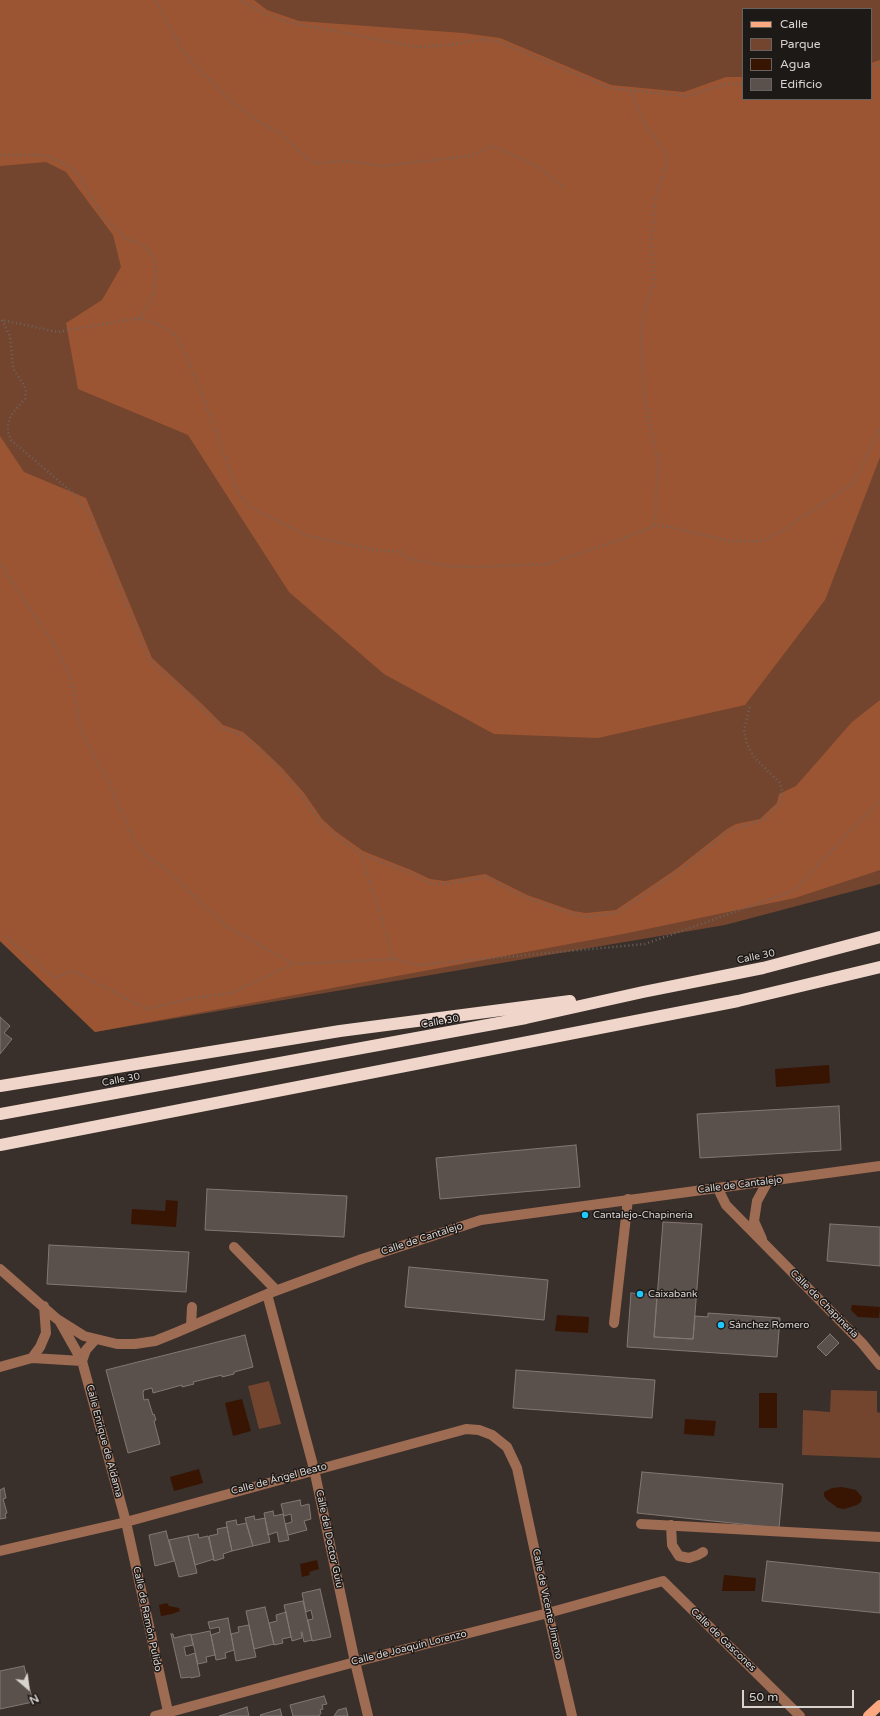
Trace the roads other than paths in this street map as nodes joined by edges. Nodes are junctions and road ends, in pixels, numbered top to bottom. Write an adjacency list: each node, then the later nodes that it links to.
1 (880, 937): 3 (highway, Calle 30)
2 (880, 967): 6 (highway)
3 (643, 992): 4 (highway); 5 (highway, Calle 30)
4 (0, 1086)
5 (0, 1114)
6 (0, 1144)
7 (880, 1166): 8 (street, Calle de Cantalejo)
8 (768, 1181): 9 (street, Calle de Cantalejo); 11 (street, Calle de Chapinería)
9 (718, 1189): 10 (street, Calle de Cantalejo); 11 (street, Calle de Chapinería)
10 (628, 1199): 14 (street, Calle de Cantalejo); 18 (street)
11 (765, 1246): 23 (street, Calle de Chapinería)
12 (234, 1247): 14 (street)
13 (0, 1269): 15 (street, Calle de Cantalejo)
14 (272, 1292): 19 (street, Calle de Cantalejo); 25 (street, Calle del Doctor Guiu)
15 (44, 1306): 17 (street, Calle de Cantalejo); 21 (street)
16 (192, 1307): 19 (street)
17 (58, 1318): 20 (street, Calle de Cantalejo); 22 (street, Calle Enrique de Aldama)
18 (614, 1323)
19 (191, 1326): 20 (street, Calle de Cantalejo)
20 (95, 1340): 22 (street)
21 (32, 1358): 22 (street); 24 (street)
22 (82, 1360): 27 (street, Calle Enrique de Aldama)
23 (880, 1365)
24 (0, 1367)
25 (314, 1469): 26 (street, Calle de Ángel Beato); 27 (street, Calle de Ángel Beato); 35 (street, Calle del Doctor Guiu)
26 (522, 1492): 34 (street, Calle de Vicente Jimeno)
27 (126, 1522): 31 (street, Calle de Ángel Beato); 37 (street, Calle de Ramón Pulido)
28 (642, 1524): 29 (street)
29 (671, 1525): 30 (street); 32 (street)
30 (880, 1537)
31 (0, 1551)
32 (703, 1552)
33 (662, 1581): 34 (street, Calle de Joaquín Lorenzo); 41 (street, Calle de Gascones)
34 (548, 1613): 35 (street, Calle de Joaquín Lorenzo); 40 (street, Calle de Vicente Jimeno)
35 (354, 1662): 37 (street, Calle de Joaquín Lorenzo); 39 (street, Calle del Doctor Guiu)
36 (880, 1705): 42 (main road)
37 (168, 1714): 38 (street, Calle de Joaquín Lorenzo)
38 (155, 1716)
39 (368, 1716)
40 (572, 1716)
41 (800, 1716)
42 (868, 1716)

